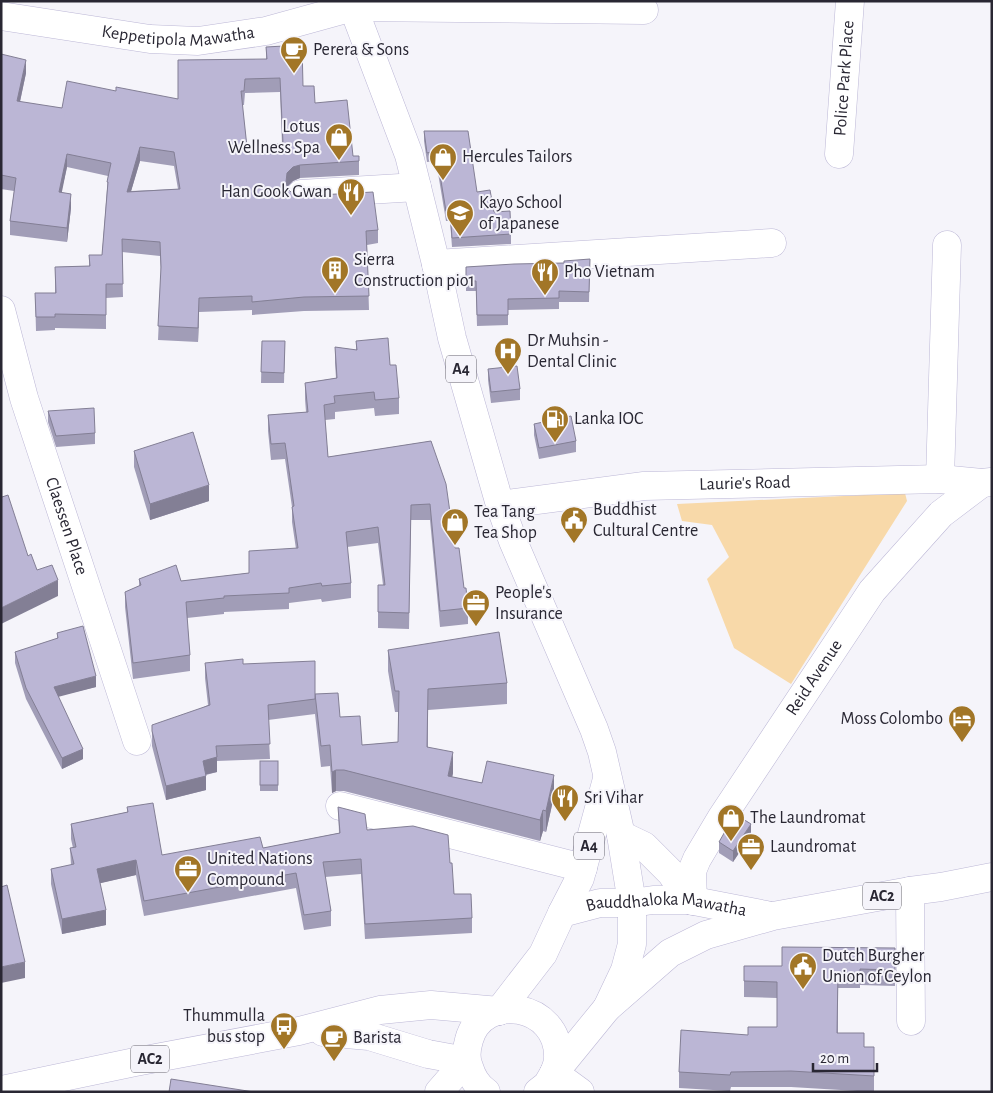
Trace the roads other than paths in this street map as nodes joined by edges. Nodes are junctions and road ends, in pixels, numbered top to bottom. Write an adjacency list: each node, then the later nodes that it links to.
1 (850, 1): 5 (main road, Police Park Place)
2 (351, 4): 3 (main road, Keppetipola Mawatha); 4 (main road, Keppetipola Mawatha); 6 (main road, A4)
3 (644, 10)
4 (1, 16)
5 (839, 154)
6 (417, 187): 7 (main road); 10 (main road, A4)
7 (301, 194)
8 (772, 243): 10 (main road)
9 (947, 244): 12 (main road)
10 (436, 264): 14 (main road, A4)
11 (1, 310): 15 (main road, Claessen Place)
12 (940, 479): 13 (main road, Laurie's Road); 14 (main road, Laurie's Road)
13 (987, 483): 22 (main road, Reid Avenue)
14 (500, 505): 16 (main road, A4)
15 (137, 742)
16 (608, 776): 18 (main road, A4); 19 (main road, A4)
17 (340, 806): 19 (main road)
18 (621, 835): 22 (main road); 23 (main road, A4)
19 (583, 868): 24 (main road, A4)
20 (992, 877): 21 (main road, Bauddhaloka Mawatha / AC2)
21 (910, 891): 25 (main road, Bauddhaloka Mawatha / AC2); 28 (main road)
22 (691, 901): 23 (main road, Bauddhaloka Mawatha / AC2); 25 (main road, Bauddhaloka Mawatha / AC2)
23 (632, 903): 24 (main road, Bauddhaloka Mawatha / AC2); 26 (main road, A4)
24 (562, 913): 27 (main road, A4)
25 (773, 916): 26 (main road, Bauddhaloka Mawatha / AC2)
26 (607, 1008): 31 (main road, A4)
27 (499, 1011): 29 (main road, AC2); 30 (main road); 31 (main road)
28 (911, 1021)
29 (299, 1031): 30 (main road, AC2); 32 (main road, AC2)
30 (466, 1061): 33 (main road); 34 (main road)
31 (546, 1082): 35 (main road)
32 (1, 1090)
33 (439, 1092)
34 (486, 1092)
35 (580, 1092)

